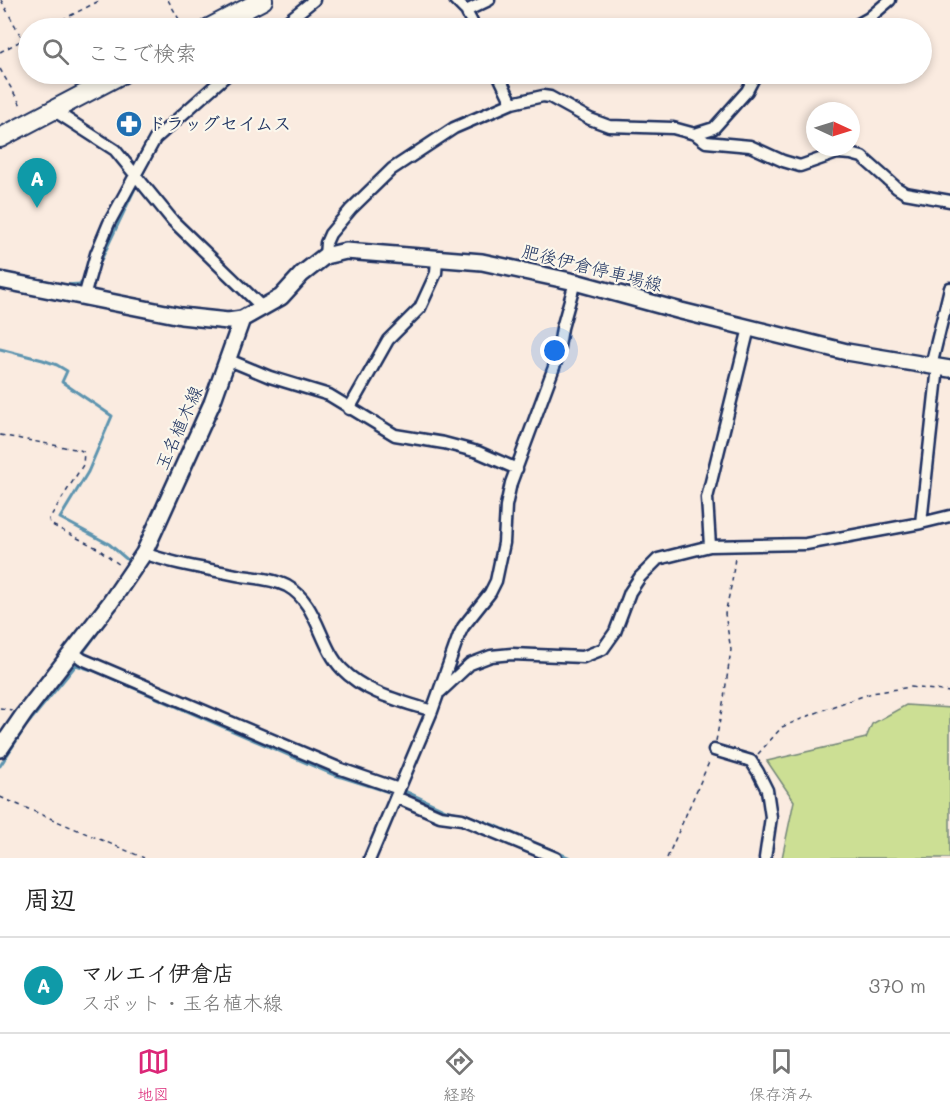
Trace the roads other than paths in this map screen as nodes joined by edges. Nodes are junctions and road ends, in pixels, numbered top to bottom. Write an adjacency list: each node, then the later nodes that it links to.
1 (263, 0): 7 (main road)
2 (314, 0): 8 (street)
3 (455, 0): 6 (street)
4 (489, 0): 6 (street)
5 (890, 0): 10 (street)
6 (466, 11): 9 (street)
7 (228, 18)
8 (292, 18)
9 (470, 18)
10 (869, 18)
11 (103, 84): 16 (main road)
12 (217, 84): 19 (street)
13 (503, 84): 15 (street)
14 (751, 84): 17 (street)
15 (512, 103): 17 (street); 21 (street)
16 (53, 110): 18 (main road); 19 (street)
17 (695, 134): 20 (street)
18 (0, 138)
19 (135, 175): 26 (street); 27 (street)
20 (950, 201)
21 (325, 256): 22 (main road, 肥後伊倉停車場線); 27 (main road, 肥後伊倉停車場線)
22 (437, 260): 24 (main road, 肥後伊倉停車場線); 32 (street)
23 (0, 280): 26 (main road)
24 (575, 282): 29 (main road, 肥後伊倉停車場線); 33 (street)
25 (950, 288): 31 (street)
26 (84, 297): 28 (main road)
27 (263, 308): 28 (main road, 肥後伊倉停車場線)
28 (242, 320): 30 (main road, 玉名植木線)
29 (749, 328): 31 (main road, 肥後伊倉停車場線); 36 (street)
30 (229, 360): 32 (street); 37 (main road, 玉名植木線)
31 (940, 368): 35 (street)
32 (349, 409): 33 (street)
33 (518, 469): 39 (street)
34 (950, 516): 35 (street)
35 (921, 523): 36 (street)
36 (710, 546): 39 (street)
37 (144, 553): 38 (main road, 玉名植木線); 40 (street)
38 (78, 655): 41 (main road, 玉名植木線); 43 (street)
39 (440, 692): 40 (street)
40 (432, 711): 43 (street)
41 (0, 749)
42 (714, 750): 46 (street)
43 (397, 793): 44 (street); 45 (street)
44 (370, 858)
45 (556, 858)
46 (765, 858)

